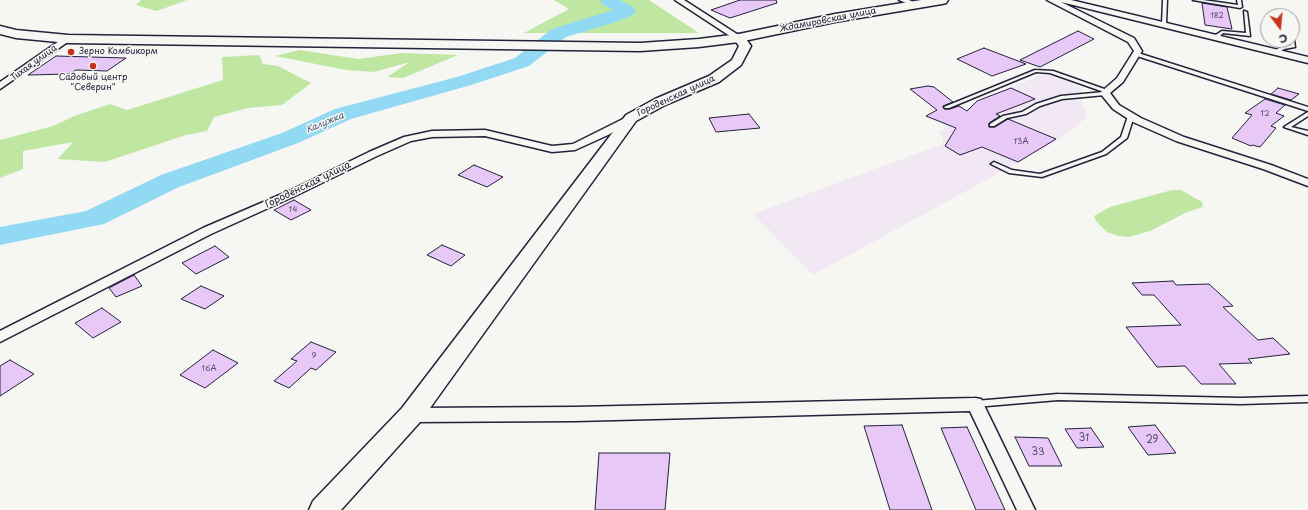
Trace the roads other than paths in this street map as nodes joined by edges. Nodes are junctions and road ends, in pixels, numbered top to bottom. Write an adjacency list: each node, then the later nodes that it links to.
1 (679, 0): 13 (street)
2 (942, 0): 8 (main road, Ждамировская улица)
3 (1051, 0): 17 (street)
4 (1061, 0): 10 (street)
5 (1165, 0): 10 (lane)
6 (1195, 0): 7 (lane)
7 (1239, 0)
8 (908, 2): 13 (main road, Ждамировская улица)
9 (1245, 12): 12 (lane)
10 (1164, 24): 12 (street)
11 (0, 30): 14 (main road, Ждамировская улица)
12 (1216, 37): 16 (street)
13 (739, 38): 14 (main road, Ждамировская улица); 25 (street, Городенская улица)
14 (68, 39): 19 (street, Тихая улица)
15 (1283, 48): 16 (lane)
16 (1276, 52): 18 (street)
17 (1136, 54): 20 (street); 22 (lane)
18 (1308, 60)
19 (0, 86)
20 (1106, 92): 21 (lane); 24 (street); 26 (lane)
21 (947, 107)
22 (1308, 109)
23 (1308, 114): 27 (lane)
24 (1131, 116): 28 (lane); 29 (street)
25 (631, 118): 30 (street, Городенская улица); 33 (street, Городенская улица)
26 (992, 125)
27 (1308, 133)
28 (994, 164)
29 (1308, 183)
30 (0, 337)
31 (1308, 399): 32 (lane)
32 (975, 404): 33 (street); 35 (street)
33 (411, 415): 34 (street, Городенская улица)
34 (323, 510)
35 (1026, 510)

